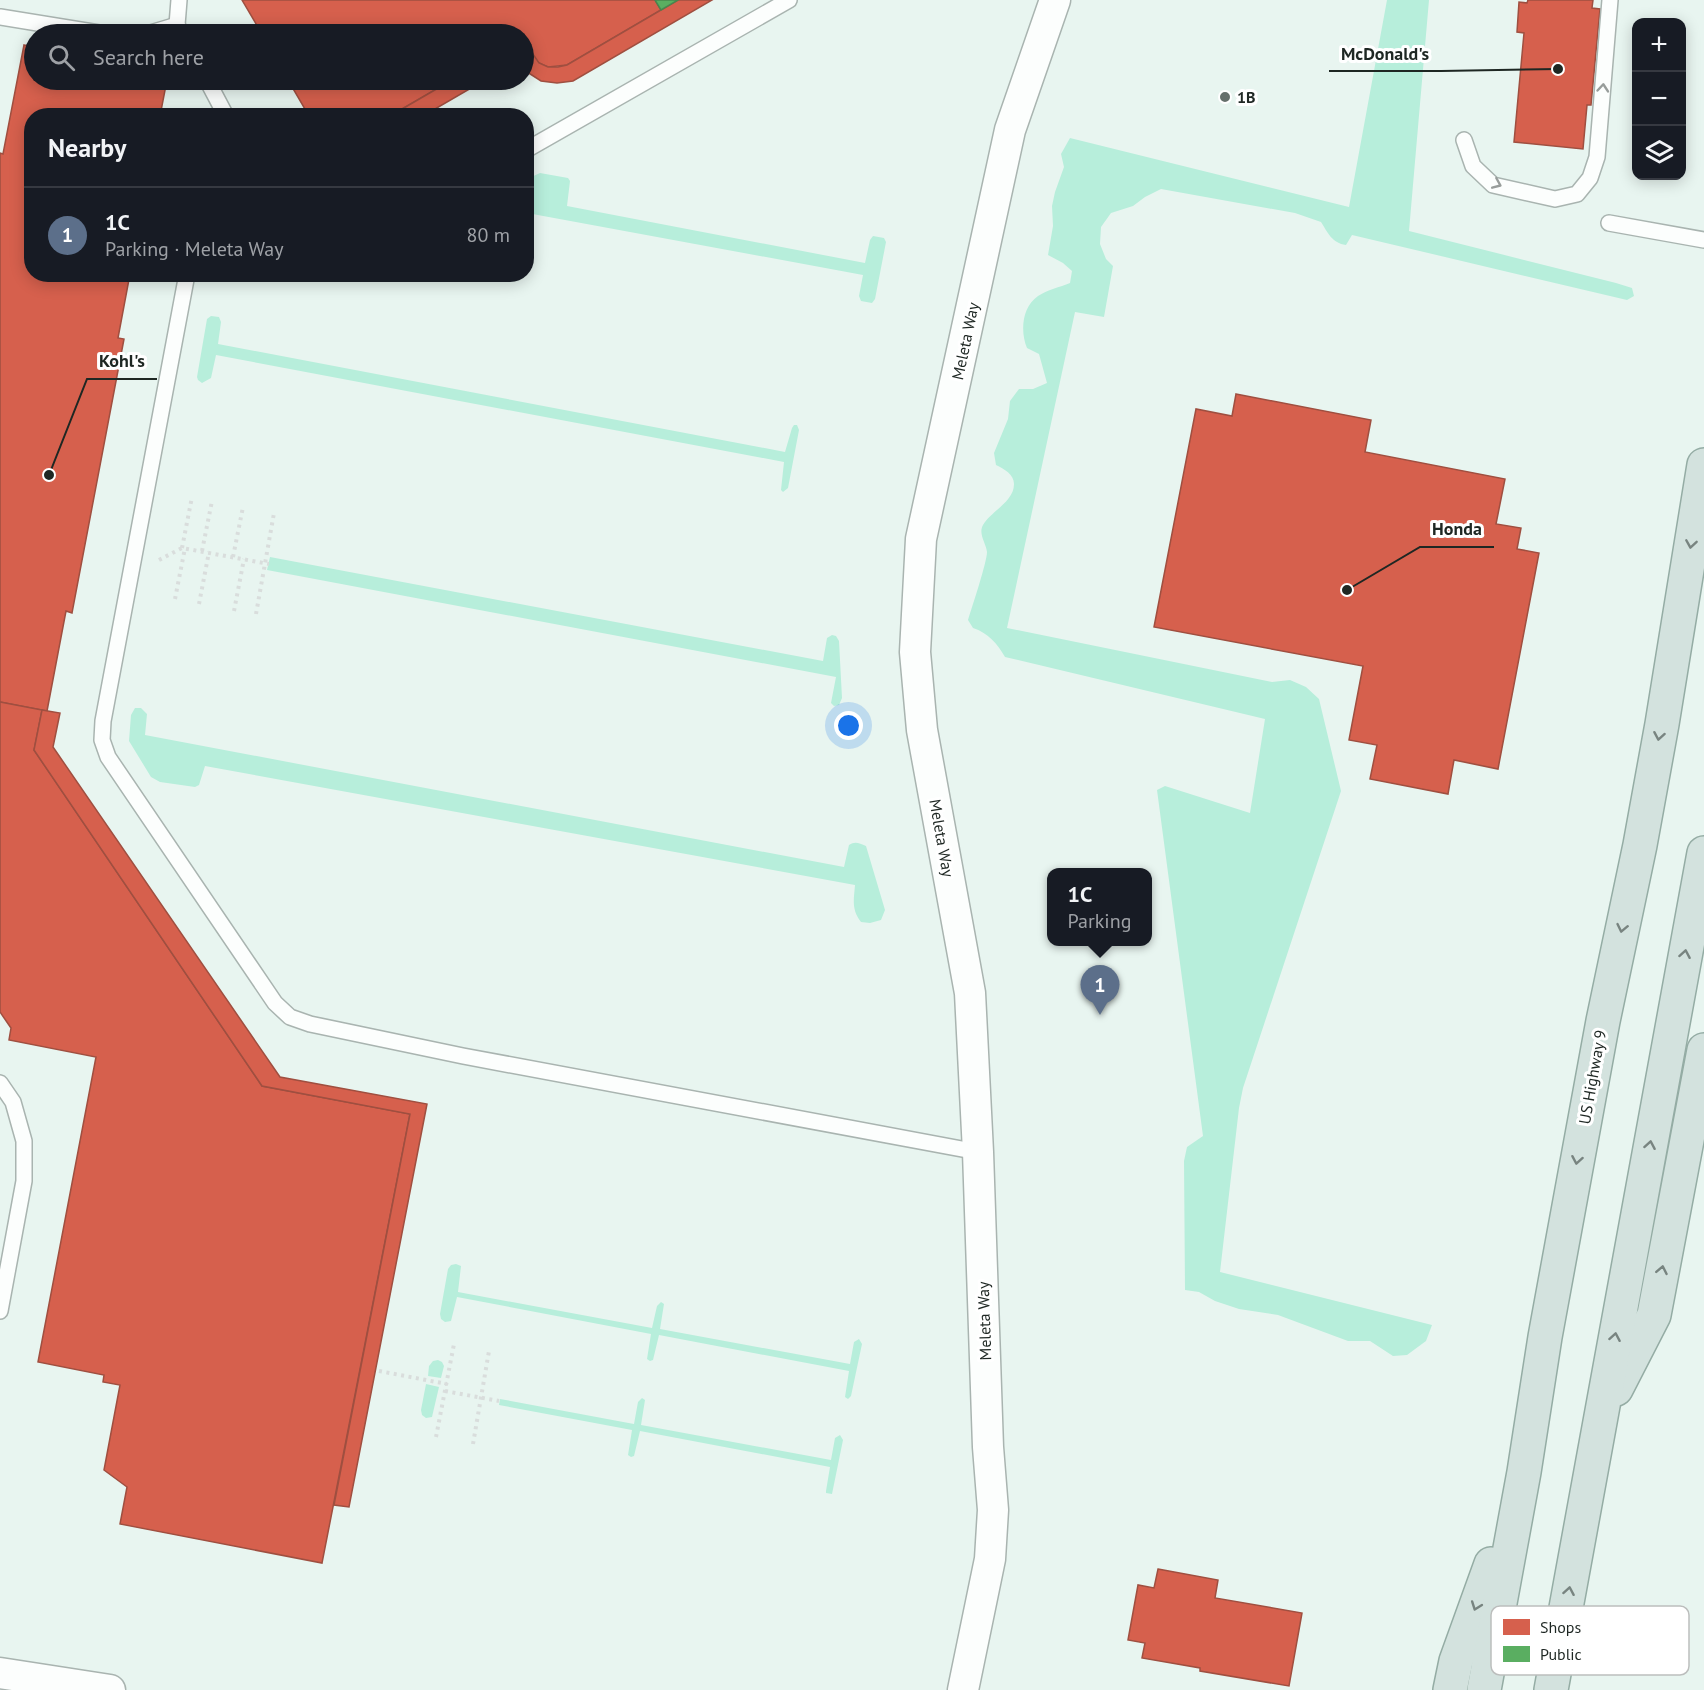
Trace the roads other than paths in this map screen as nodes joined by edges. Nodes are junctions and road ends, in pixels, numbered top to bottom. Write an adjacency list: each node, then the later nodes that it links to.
1 (179, 0): 7 (lane)
2 (789, 0): 11 (lane)
3 (1610, 0): 10 (lane, one-way to 3)
4 (1052, 1): 19 (street, Meleta Way)
5 (0, 16): 6 (lane)
6 (47, 24)
7 (180, 24)
8 (212, 90): 9 (lane)
9 (222, 108)
10 (1464, 140)
11 (534, 145)
12 (1609, 223): 13 (lane)
13 (1704, 240)
14 (185, 282): 19 (lane)
15 (1704, 465): 22 (highway, US Highway 9, one-way to 22)
16 (1704, 853): 21 (highway, one-way to 16)
17 (1704, 1050): 21 (highway, one-way to 17)
18 (0, 1083): 20 (lane)
19 (978, 1152): 29 (street, Meleta Way)
20 (0, 1311)
21 (1600, 1420): 24 (highway, one-way to 21)
22 (1524, 1472): 23 (highway, US Highway 9); 30 (highway, one-way to 30)
23 (1499, 1606)
24 (1566, 1606)
25 (1491, 1652): 31 (highway, US Highway 9)
26 (0, 1672): 28 (street)
27 (1554, 1675): 32 (highway, one-way to 27)
28 (96, 1689)
29 (963, 1690)
30 (1450, 1690)
31 (1484, 1690)
32 (1551, 1690)

